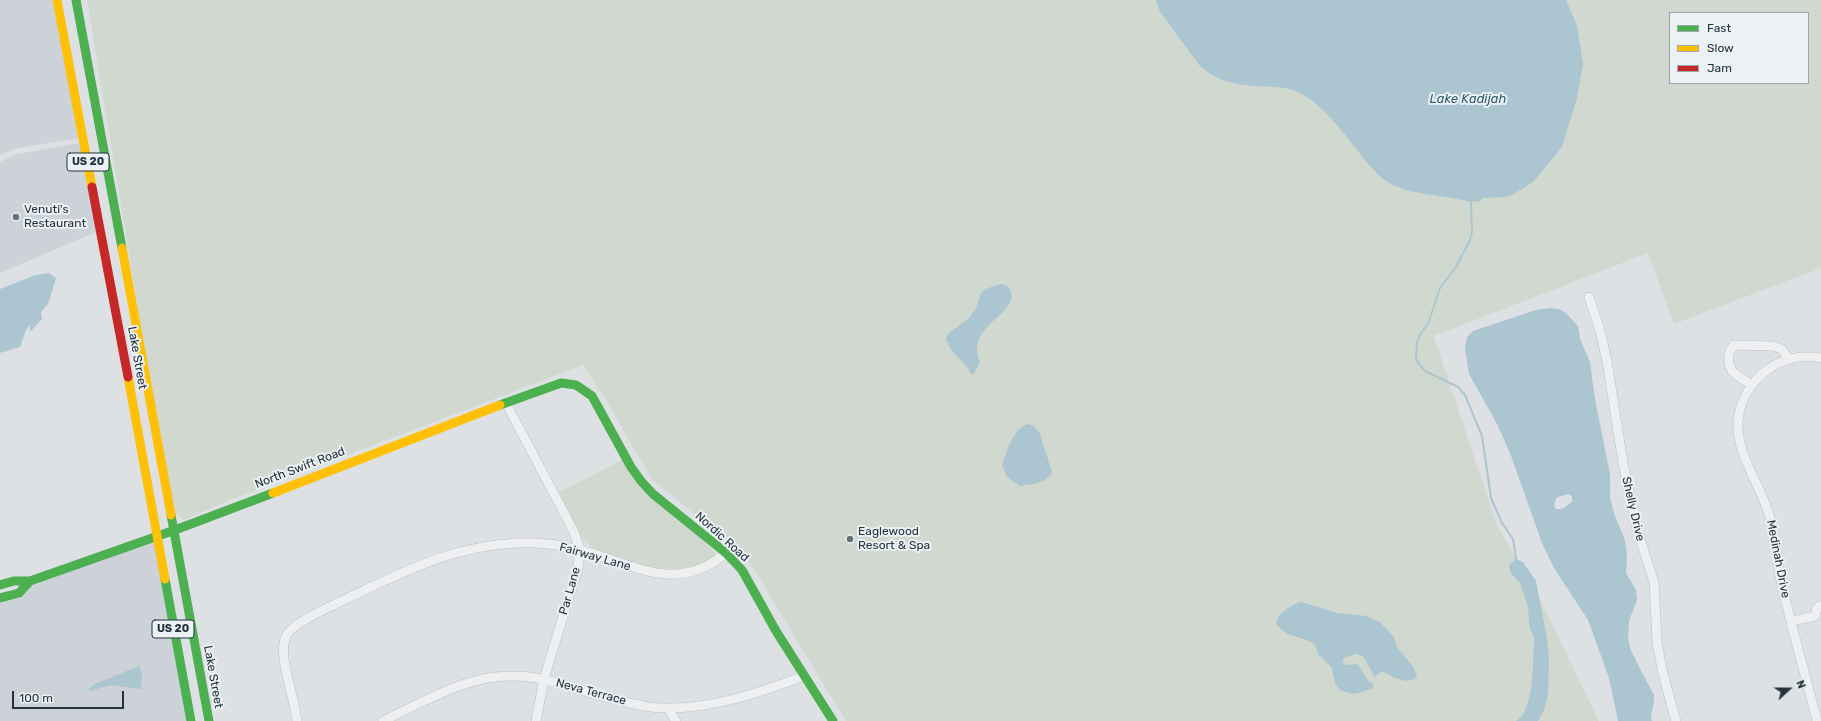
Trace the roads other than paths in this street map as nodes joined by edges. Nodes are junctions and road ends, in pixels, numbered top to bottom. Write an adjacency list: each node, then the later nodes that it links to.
1 (57, 0): 10 (main road, Lake Street / US 20)
2 (76, 0): 9 (main road, Lake Street / US 20)
3 (1589, 297): 29 (street, Shelly Drive)
4 (1821, 358): 5 (street, Medinah Drive)
5 (1788, 359): 6 (street, Medinah Drive); 6 (street)
6 (1752, 385): 18 (street, Medinah Drive)
7 (579, 386): 8 (main road, North Swift Road); 12 (main road, Nordic Road)
8 (506, 403): 9 (main road, North Swift Road); 11 (street, Par Lane)
9 (175, 530): 10 (main road, North Swift Road); 23 (main road, Lake Street / US 20)
10 (156, 536): 13 (main road, North Swift Road); 22 (main road, Lake Street / US 20)
11 (580, 550): 12 (street, Fairway Lane); 20 (street, Par Lane); 24 (street, Fairway Lane)
12 (726, 553): 19 (main road, Nordic Road)
13 (30, 582): 14 (main road, North Swift Road); 15 (main road, North Swift Road)
14 (0, 585)
15 (0, 598)
16 (1821, 605): 17 (street)
17 (1818, 618): 18 (street)
18 (1792, 622): 30 (street, Medinah Drive)
19 (804, 676): 21 (street, Neva Terrace); 28 (main road, Nordic Road)
20 (544, 679): 21 (street, Neva Terrace); 25 (street, Neva Terrace); 26 (street, Par Lane)
21 (668, 708): 27 (street)
22 (190, 721)
23 (209, 721)
24 (298, 721)
25 (382, 721)
26 (536, 721)
27 (676, 721)
28 (833, 721)
29 (1676, 721)
30 (1817, 721)

